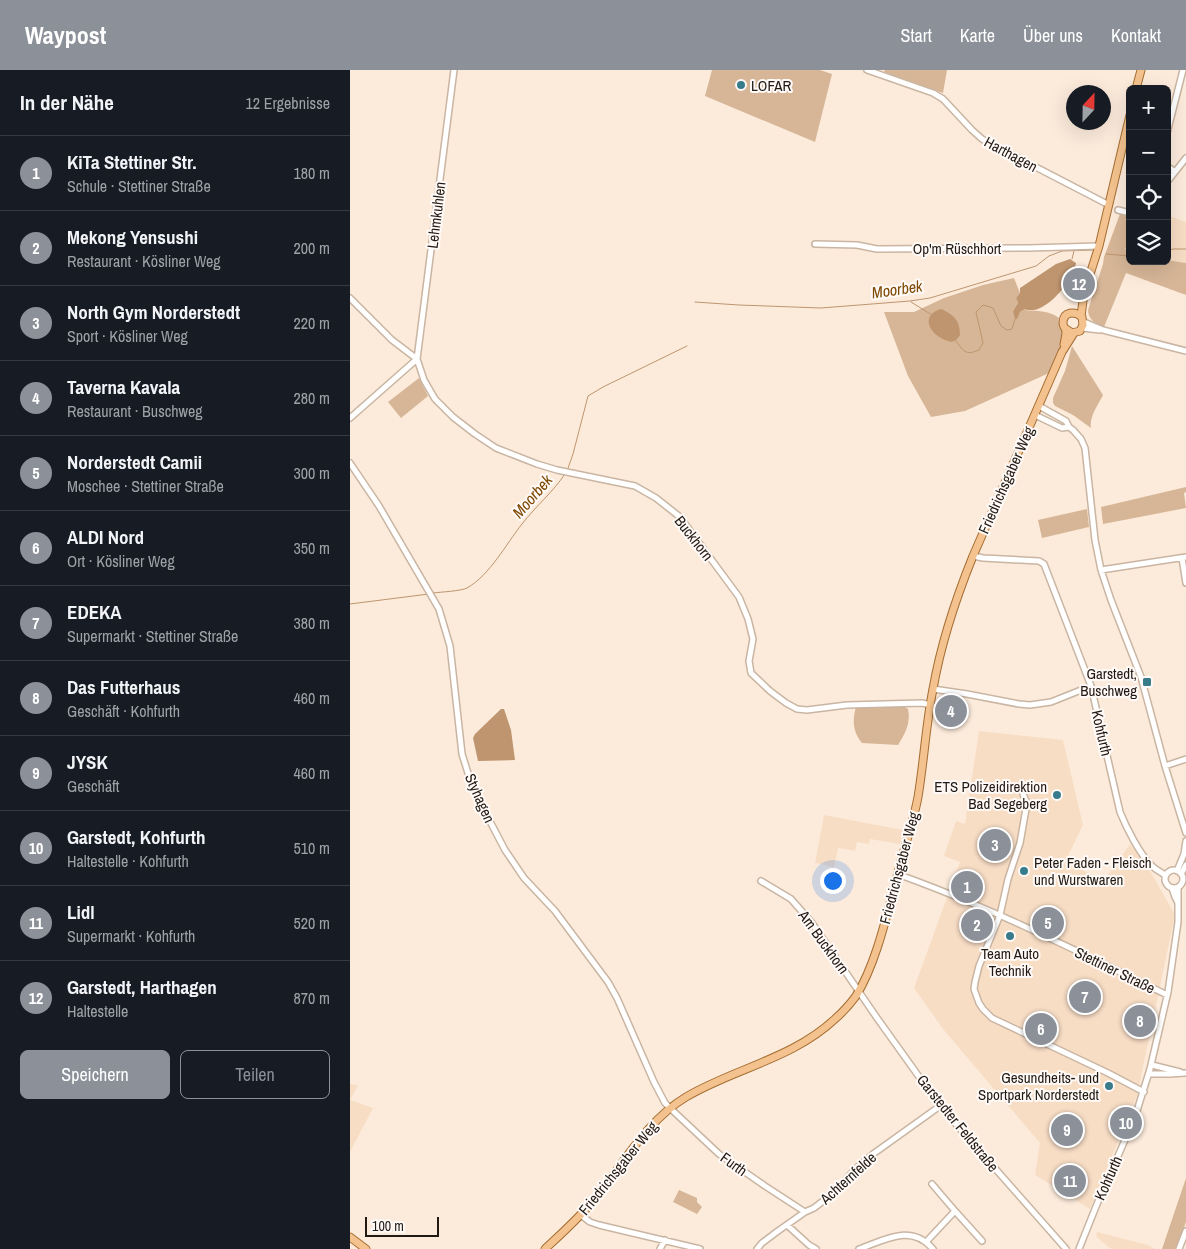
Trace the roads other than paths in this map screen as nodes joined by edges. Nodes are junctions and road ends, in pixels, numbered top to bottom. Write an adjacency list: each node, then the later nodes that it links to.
1 (454, 70): 25 (street, Lehmkuhlen)
2 (866, 70): 12 (street, Harthagen)
3 (1141, 70): 5 (main road)
4 (1183, 70): 7 (street)
5 (1137, 85)
6 (1126, 130): 12 (main road)
7 (1168, 130)
8 (1186, 158): 10 (street)
9 (1171, 169): 10 (street)
10 (1175, 172): 11 (street)
11 (1171, 177)
12 (1109, 205): 16 (main road)
13 (1118, 210): 14 (street)
14 (1126, 213)
15 (815, 244): 16 (street, Op'm Rüschhort)
16 (1099, 246): 17 (main road)
17 (1084, 293): 19 (main road); 20 (main road)
18 (350, 298): 25 (street)
19 (1073, 312): 20 (main road); 21 (main road)
20 (1082, 322): 22 (main road); 23 (street)
21 (1066, 329): 22 (main road); 24 (main road, Friedrichsgaber Weg)
22 (1074, 333): 24 (main road, Friedrichsgaber Weg)
23 (1186, 351)
24 (1062, 352): 26 (main road, Friedrichsgaber Weg)
25 (417, 359): 28 (street); 37 (street, Buckhorn)
26 (1039, 406): 27 (main road, Friedrichsgaber Weg); 29 (street)
27 (1035, 415): 29 (street); 31 (main road, Friedrichsgaber Weg)
28 (350, 418)
29 (1069, 428): 33 (street)
30 (350, 463): 57 (street, Styhagen)
31 (973, 556): 35 (street, Kohfurth); 36 (main road, Friedrichsgaber Weg)
32 (1184, 558): 33 (street); 34 (street)
33 (1101, 570): 39 (street)
34 (1186, 583)
35 (1091, 686): 36 (street); 46 (street, Kohfurth)
36 (933, 689): 37 (main road, Friedrichsgaber Weg)
37 (931, 705): 45 (main road, Friedrichsgaber Weg)
38 (1186, 759): 39 (street)
39 (1165, 766): 41 (street)
40 (1023, 794): 49 (street)
41 (1186, 833)
42 (1186, 841): 44 (street)
43 (1186, 865): 44 (street)
44 (1179, 873): 46 (street); 48 (street, Kohfurth)
45 (897, 874): 49 (street, Stettiner Straße); 50 (main road, Friedrichsgaber Weg)
46 (1165, 875): 48 (street, Kohfurth)
47 (761, 881): 50 (street, Am Buckhorn)
48 (1179, 887): 51 (street, Kohfurth)
49 (1000, 915): 51 (street, Stettiner Straße); 55 (street)
50 (859, 991): 56 (street, Garstedter Feldstraße); 57 (main road, Friedrichsgaber Weg)
51 (1168, 995): 52 (street, Kohfurth)
52 (1152, 1065): 53 (street); 54 (street, Kohfurth)
53 (1186, 1073): 54 (street)
54 (1149, 1074): 55 (street, Kohfurth)
55 (1144, 1092): 77 (street, Kohfurth)
56 (940, 1106): 60 (street, Achternfelde); 76 (street, Garstedter Feldstraße)
57 (670, 1108): 60 (street, Furth); 61 (main road, Friedrichsgaber Weg)
58 (932, 1184): 59 (street)
59 (955, 1211): 66 (street); 67 (street)
60 (805, 1212): 62 (street, Achternfelde)
61 (581, 1216): 65 (street); 69 (main road, Friedrichsgaber Weg)
62 (787, 1224): 72 (street, Achternfelde); 73 (street)
63 (1186, 1231): 78 (street)
64 (350, 1236): 68 (main road)
65 (665, 1240): 70 (street); 71 (street)
66 (982, 1241)
67 (926, 1242): 74 (street); 75 (street)
68 (366, 1249)
69 (545, 1249)
70 (660, 1249)
71 (700, 1249)
72 (757, 1249)
73 (816, 1249)
74 (859, 1249)
75 (933, 1249)
76 (1066, 1249)
77 (1079, 1249)
78 (1180, 1249)

